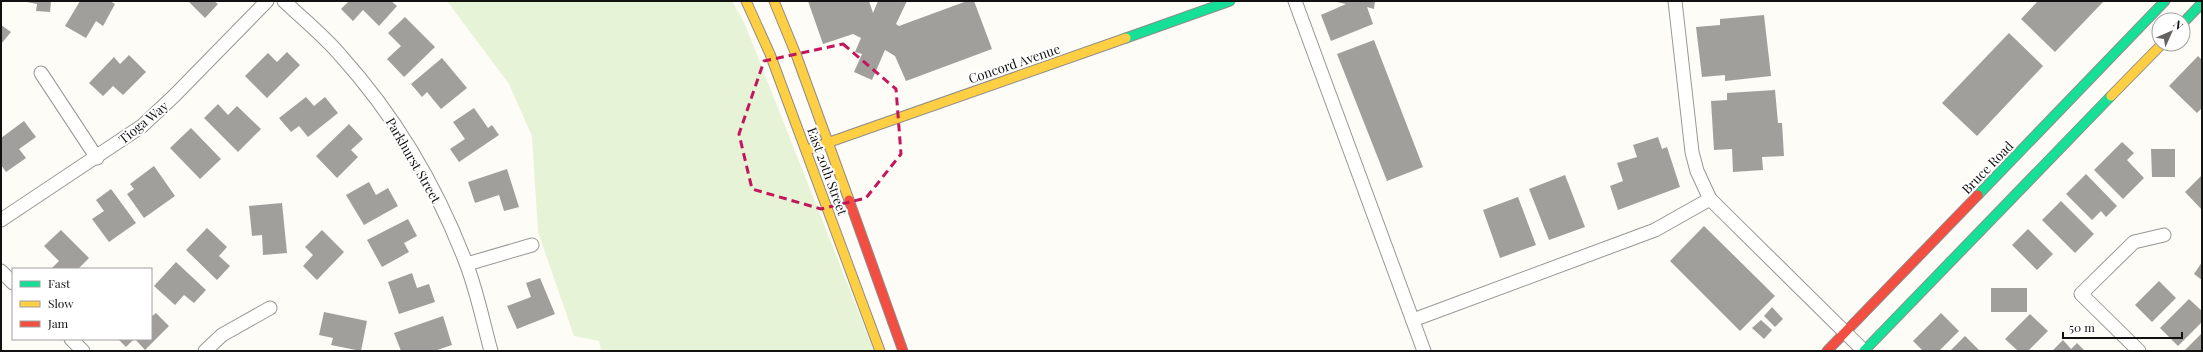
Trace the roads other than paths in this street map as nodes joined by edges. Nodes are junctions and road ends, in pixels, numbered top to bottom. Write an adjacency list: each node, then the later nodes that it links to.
1 (267, 1): 15 (street, Tioga Way)
2 (284, 1): 20 (street, Parkhurst Street)
3 (746, 1): 14 (street, East 20th Street)
4 (774, 1): 13 (street, East 20th Street)
5 (1230, 1): 13 (street, Concord Avenue)
6 (1295, 1): 24 (street)
7 (1675, 1): 16 (street)
8 (2165, 1): 25 (street, Bruce Road)
9 (2198, 6): 10 (street)
10 (2191, 14)
11 (2154, 52): 34 (street)
12 (41, 73): 15 (street)
13 (828, 143): 14 (street, Concord Avenue); 31 (street, East 20th Street)
14 (807, 150): 30 (street, East 20th Street)
15 (97, 158): 17 (street, Tioga Way)
16 (1710, 199): 24 (street); 25 (street)
17 (1, 220)
18 (2164, 235): 35 (street)
19 (532, 245): 20 (street)
20 (467, 264): 29 (street, Parkhurst Street)
21 (1, 271): 22 (street)
22 (12, 282)
23 (270, 308): 28 (street)
24 (1413, 320): 32 (street)
25 (1845, 332): 33 (street, Bruce Road); 34 (street)
26 (72, 340): 27 (street)
27 (83, 351)
28 (206, 351)
29 (491, 351)
30 (880, 351)
31 (903, 351)
32 (1424, 351)
33 (1827, 351)
34 (1864, 351)
35 (2139, 351)

